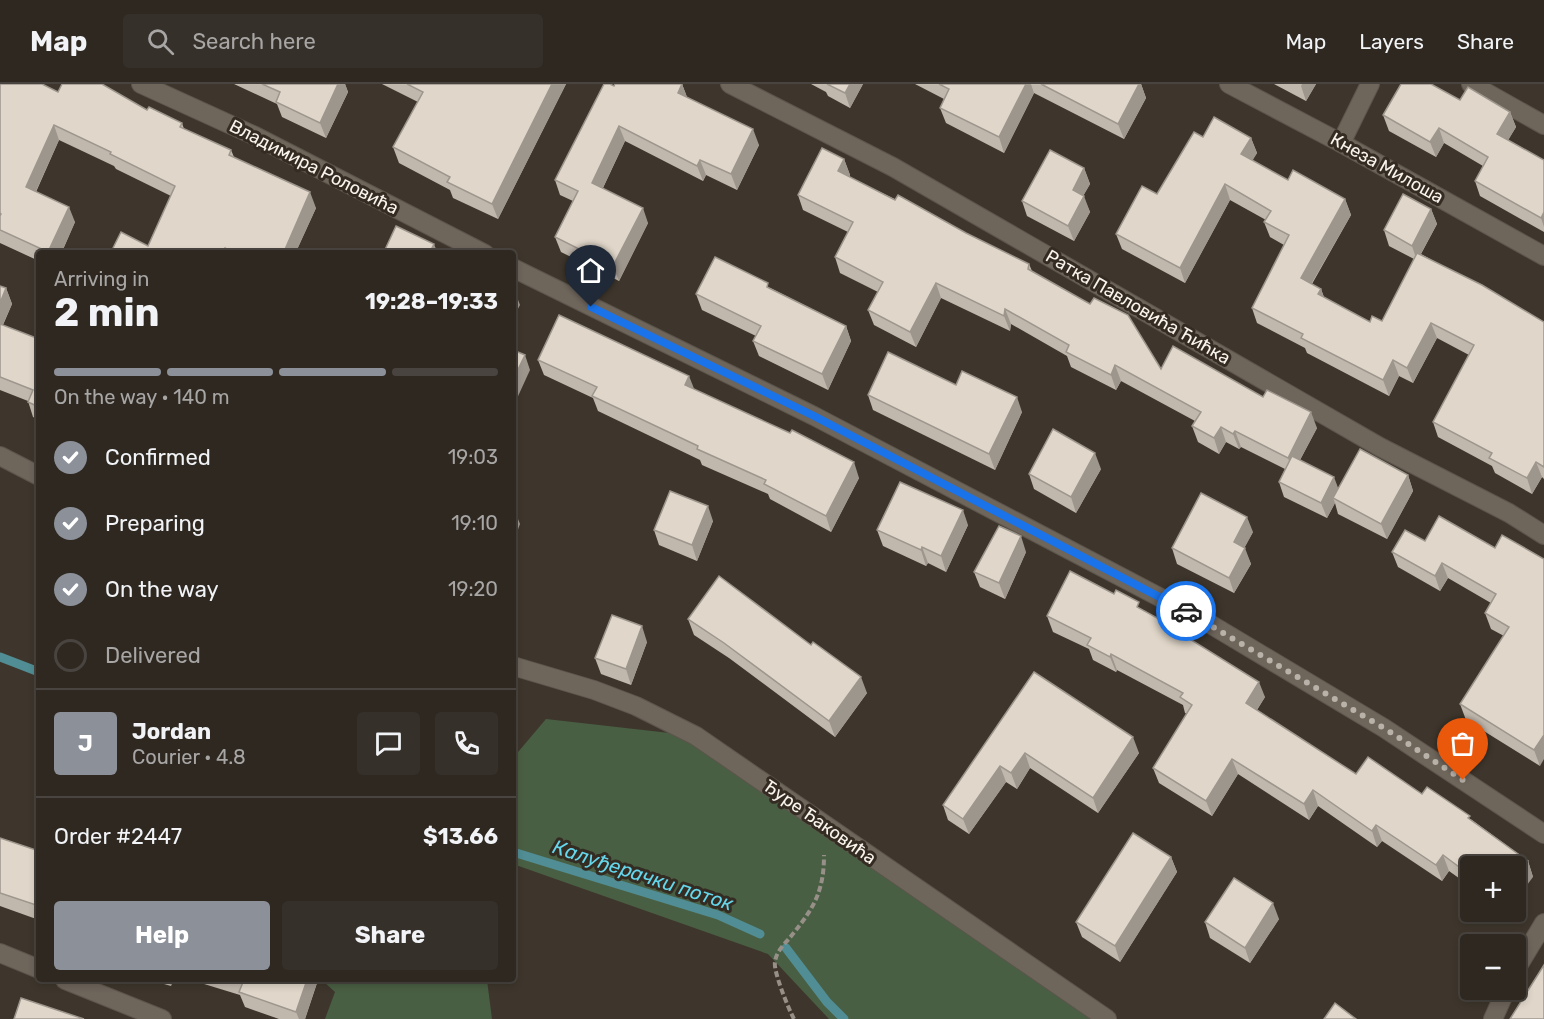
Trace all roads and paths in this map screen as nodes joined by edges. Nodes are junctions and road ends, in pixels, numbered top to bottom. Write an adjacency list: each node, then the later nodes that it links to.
1 (141, 84): 8 (street, Владимира Роловића)
2 (730, 84): 13 (street, Ратка Павловића Ћићка)
3 (1229, 84): 7 (street, Кнеза Милоша)
4 (1370, 84): 7 (street)
5 (1471, 84): 6 (street)
6 (1544, 125)
7 (1341, 143): 9 (street, Кнеза Милоша)
8 (476, 250)
9 (1544, 256)
10 (516, 269): 16 (street)
11 (0, 456): 12 (street)
12 (36, 474)
13 (1544, 535)
14 (516, 667): 15 (street, Ђуре Ђаковића)
15 (826, 826): 24 (path); 25 (street, Ђуре Ђаковића)
16 (1544, 834)
17 (1544, 923): 19 (street)
18 (0, 953): 20 (street)
19 (1526, 953)
20 (36, 968)
21 (70, 982): 23 (street)
22 (1502, 1000): 26 (street)
23 (162, 1019)
24 (794, 1019)
25 (1107, 1019)
26 (1493, 1019)

